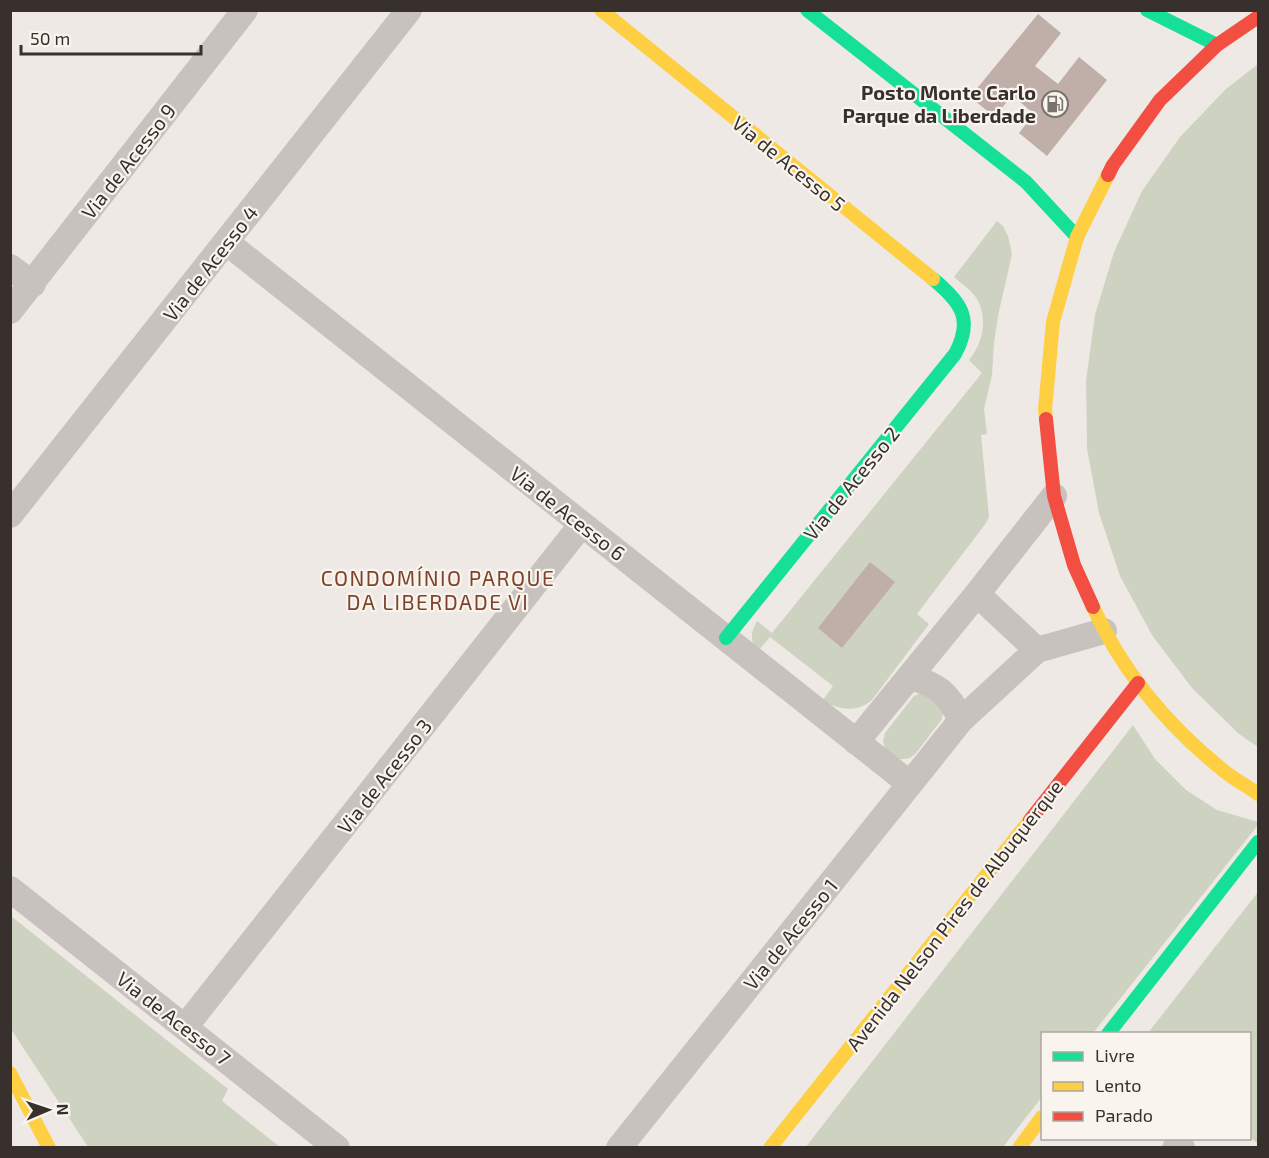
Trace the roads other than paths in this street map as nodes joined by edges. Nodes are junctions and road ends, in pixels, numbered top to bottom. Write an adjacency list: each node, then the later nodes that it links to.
1 (245, 10): 11 (street, Via de Acesso 9)
2 (409, 10): 9 (street, Via de Acesso 4)
3 (601, 10): 13 (street, Via de Acesso 5)
4 (807, 10): 8 (street)
5 (1147, 10): 7 (street)
6 (1258, 17): 7 (street)
7 (1217, 45): 8 (street)
8 (1077, 237): 14 (street)
9 (226, 242): 15 (street, Via de Acesso 4); 16 (street, Via de Acesso 6)
10 (10, 267): 11 (street)
11 (33, 284): 12 (street, Via de Acesso 9)
12 (10, 311)
13 (966, 323): 19 (street, Via de Acesso 2)
14 (1054, 496): 17 (street); 18 (street)
15 (10, 515)
16 (582, 524): 19 (street, Via de Acesso 6); 29 (street, Via de Acesso 3)
17 (977, 594): 20 (street); 21 (street)
18 (1104, 631): 20 (street); 22 (street)
19 (726, 638): 24 (street, Via de Acesso 6)
20 (1037, 650): 23 (street, Via de Acesso 1)
21 (909, 677): 23 (street); 24 (street)
22 (1138, 683): 26 (street); 36 (street, Avenida Nelson Pires de Albuquerque)
23 (961, 720): 25 (street, Via de Acesso 1)
24 (856, 741): 25 (street, Via de Acesso 6)
25 (910, 784): 35 (street, Via de Acesso 1)
26 (1258, 794)
27 (1258, 842): 30 (street)
28 (10, 889): 29 (street, Via de Acesso 7)
29 (185, 1028): 34 (street, Via de Acesso 7)
30 (1110, 1032)
31 (10, 1073): 33 (street)
32 (1041, 1118): 37 (street)
33 (49, 1148)
34 (337, 1148)
35 (619, 1148)
36 (770, 1148)
37 (1019, 1148)

